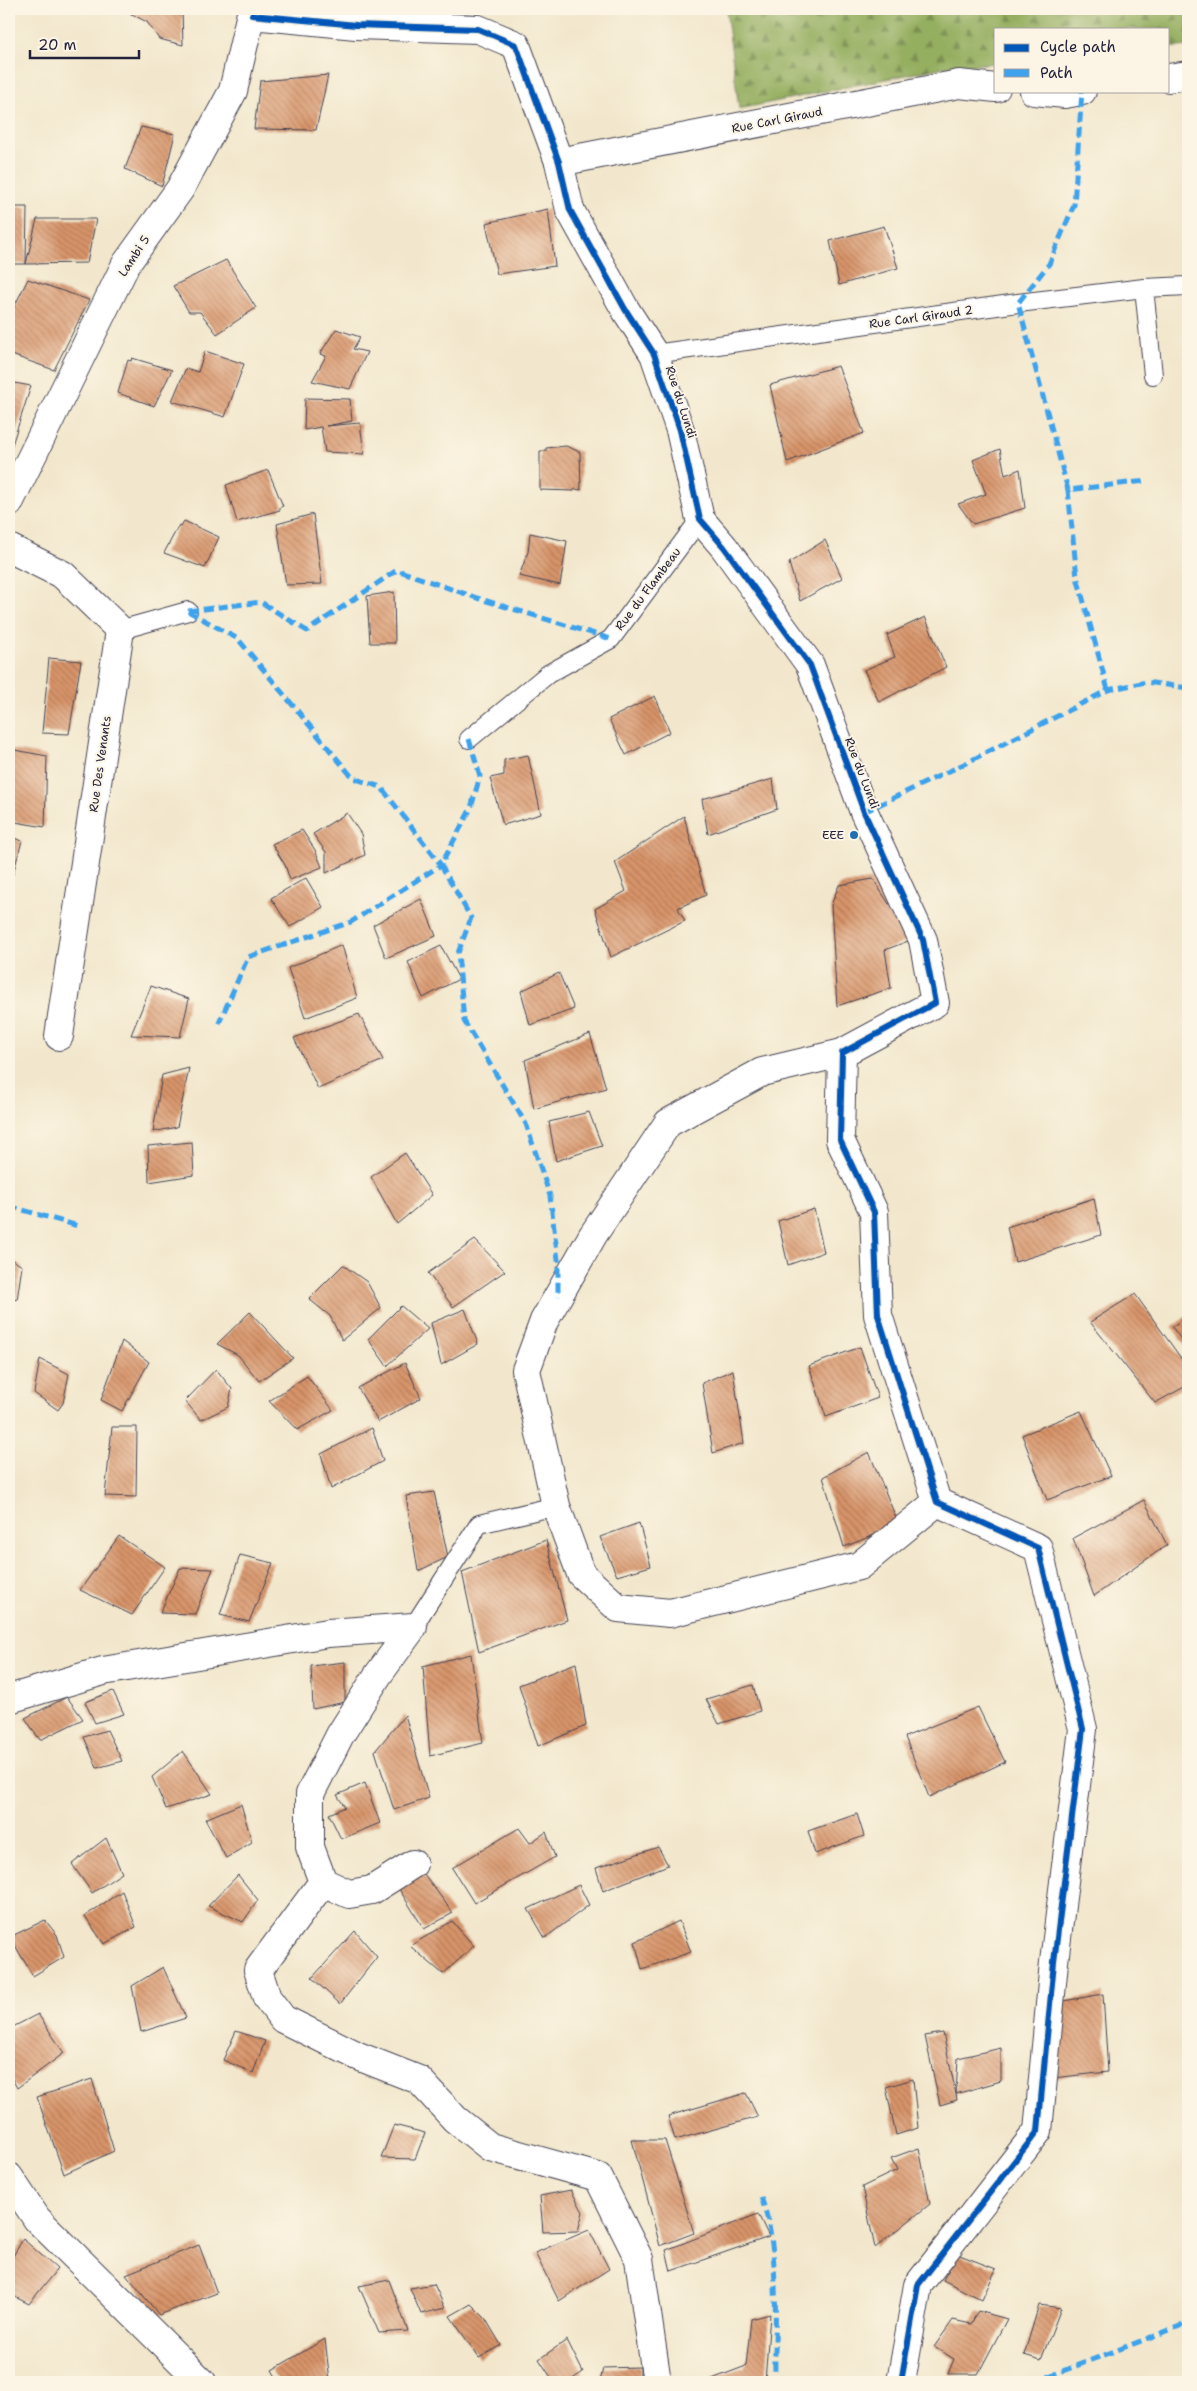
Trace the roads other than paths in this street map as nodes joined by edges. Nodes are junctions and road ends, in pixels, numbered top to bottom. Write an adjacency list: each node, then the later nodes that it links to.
1 (252, 12): 7 (street, Rue du Lundi); 12 (street, Lambi 5)
2 (1188, 75): 3 (street)
3 (1170, 78)
4 (994, 88): 7 (street, Rue Carl Giraud)
5 (1044, 92): 6 (street)
6 (1076, 92)
7 (559, 162): 10 (street, Rue du Lundi)
8 (1188, 286): 9 (lane, Rue Carl Giraud 2)
9 (1144, 288): 10 (lane, Rue Carl Giraud 2); 11 (lane)
10 (654, 354): 13 (street, Rue du Lundi)
11 (1153, 375)
12 (9, 503)
13 (700, 520): 17 (lane, Rue du Flambeau); 19 (street, Rue du Lundi)
14 (9, 548): 16 (street)
15 (188, 611): 16 (lane)
16 (120, 630): 18 (street, Rue Des Venants)
17 (469, 739)
18 (59, 1036)
19 (842, 1053): 20 (street); 21 (street)
20 (937, 1502): 21 (street); 29 (street)
21 (556, 1506): 22 (lane)
22 (414, 1627): 23 (street); 25 (street)
23 (9, 1699)
24 (413, 1864): 25 (street)
25 (322, 1882): 28 (street)
26 (9, 2177): 27 (street)
27 (202, 2382)
28 (656, 2382)
29 (901, 2382)

